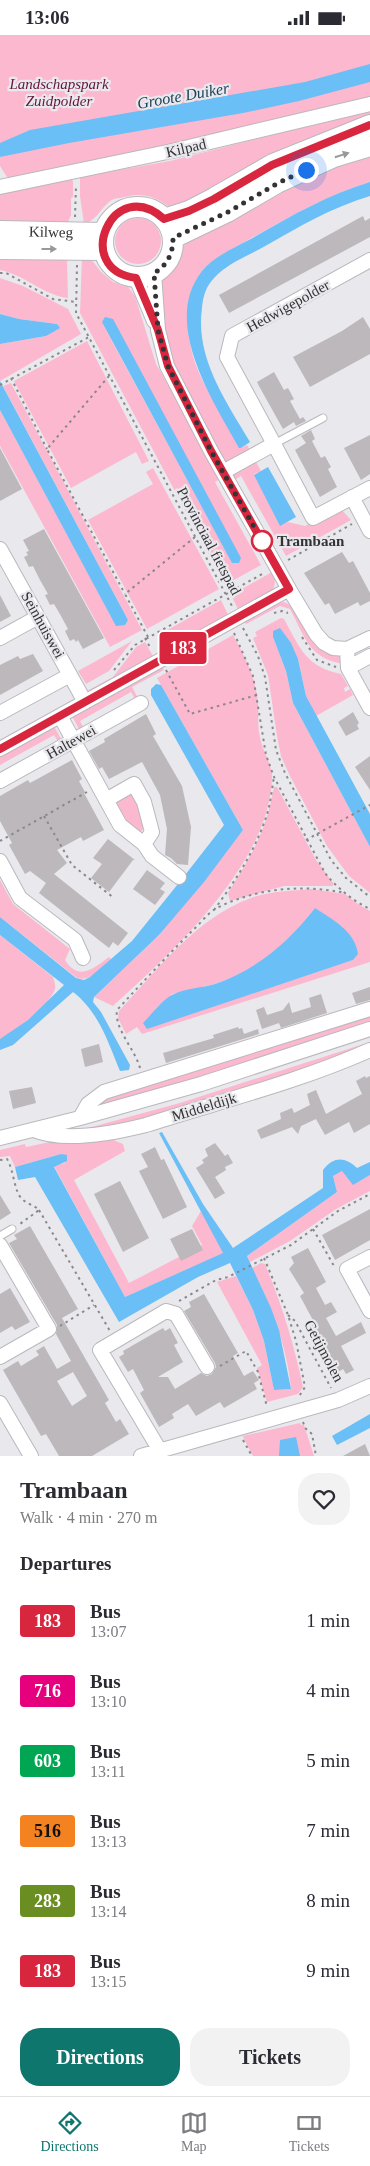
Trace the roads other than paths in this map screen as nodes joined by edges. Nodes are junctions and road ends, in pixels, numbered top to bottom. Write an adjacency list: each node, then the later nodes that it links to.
1 (370, 104): 4 (street, Kilpad)
2 (370, 125): 5 (main road)
3 (370, 146): 7 (main road, one-way to 3)
4 (0, 187)
5 (164, 219): 7 (main road); 8 (main road)
6 (0, 231): 8 (main road, Kilweg)
7 (173, 238): 11 (main road)
8 (103, 242): 9 (main road, Kilweg, one-way to 8); 11 (main road)
9 (0, 249)
10 (370, 260): 14 (street, Hedwigepolder)
11 (145, 275): 12 (street); 12 (street)
12 (158, 330): 15 (street)
13 (323, 418): 14 (lane)
14 (274, 444): 15 (street); 17 (street, Hedwigepolder)
15 (223, 473): 20 (street)
16 (370, 488): 17 (street, Hedwigepolder)
17 (352, 497): 18 (street)
18 (370, 531)
19 (0, 549): 21 (street, Seinhuiswei)
20 (289, 589): 24 (street); 28 (street)
21 (38, 617): 22 (street); 27 (street, Seinhuiswei)
22 (0, 638)
23 (370, 638): 24 (street)
24 (347, 649): 26 (street)
25 (370, 656): 26 (street)
26 (348, 668): 30 (street)
27 (70, 675): 28 (street, Seinhuiswei); 31 (street)
28 (86, 702): 32 (street)
29 (141, 703): 33 (street, Haltewei)
30 (370, 708)
31 (0, 713)
32 (60, 716): 33 (street); 34 (street)
33 (74, 740): 35 (street, Haltewei); 36 (street)
34 (0, 749)
35 (0, 781)
36 (106, 800): 37 (street); 37 (street)
37 (144, 844): 39 (street)
38 (0, 861): 40 (street)
39 (178, 877)
40 (83, 958)
41 (370, 1009): 44 (street)
42 (370, 1029): 44 (street, Middeldijk)
43 (370, 1050): 45 (street, Middeldijk)
44 (80, 1118): 45 (street, Middeldijk)
45 (34, 1130): 46 (street, Middeldijk)
46 (0, 1138)
47 (12, 1229): 48 (lane)
48 (0, 1236)
49 (0, 1245): 52 (street)
50 (370, 1257): 51 (street)
51 (370, 1311)
52 (4, 1355)
53 (207, 1367): 56 (street)
54 (370, 1386): 56 (street)
55 (0, 1403): 57 (street)
56 (159, 1449): 58 (street)
57 (31, 1456)
58 (141, 1456)

